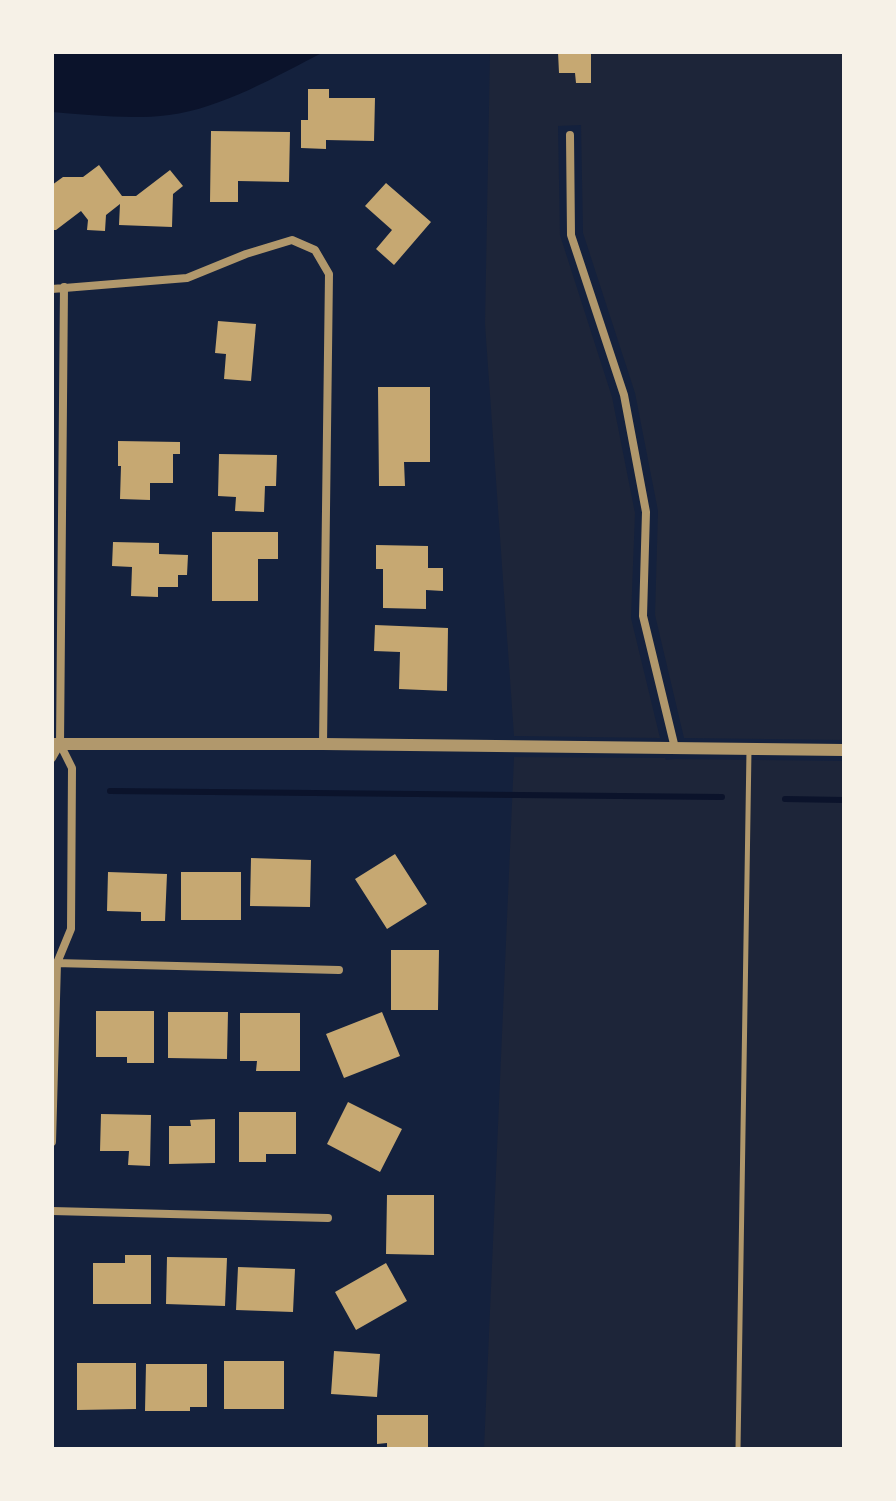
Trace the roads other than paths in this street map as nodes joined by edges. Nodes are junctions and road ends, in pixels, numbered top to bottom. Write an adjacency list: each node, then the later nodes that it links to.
1 (570, 135): 6 (street)
2 (64, 287): 3 (street); 4 (street); 5 (street)
3 (52, 289)
4 (56, 744): 5 (street); 9 (street); 11 (street)
5 (323, 744): 6 (street)
6 (675, 748): 7 (street)
7 (749, 749): 8 (street); 16 (lane)
8 (844, 750)
9 (52, 758)
10 (52, 949): 11 (street)
11 (55, 963): 12 (street); 13 (street)
12 (339, 970)
13 (52, 1142)
14 (52, 1211): 15 (street)
15 (328, 1218)
16 (738, 1449)

